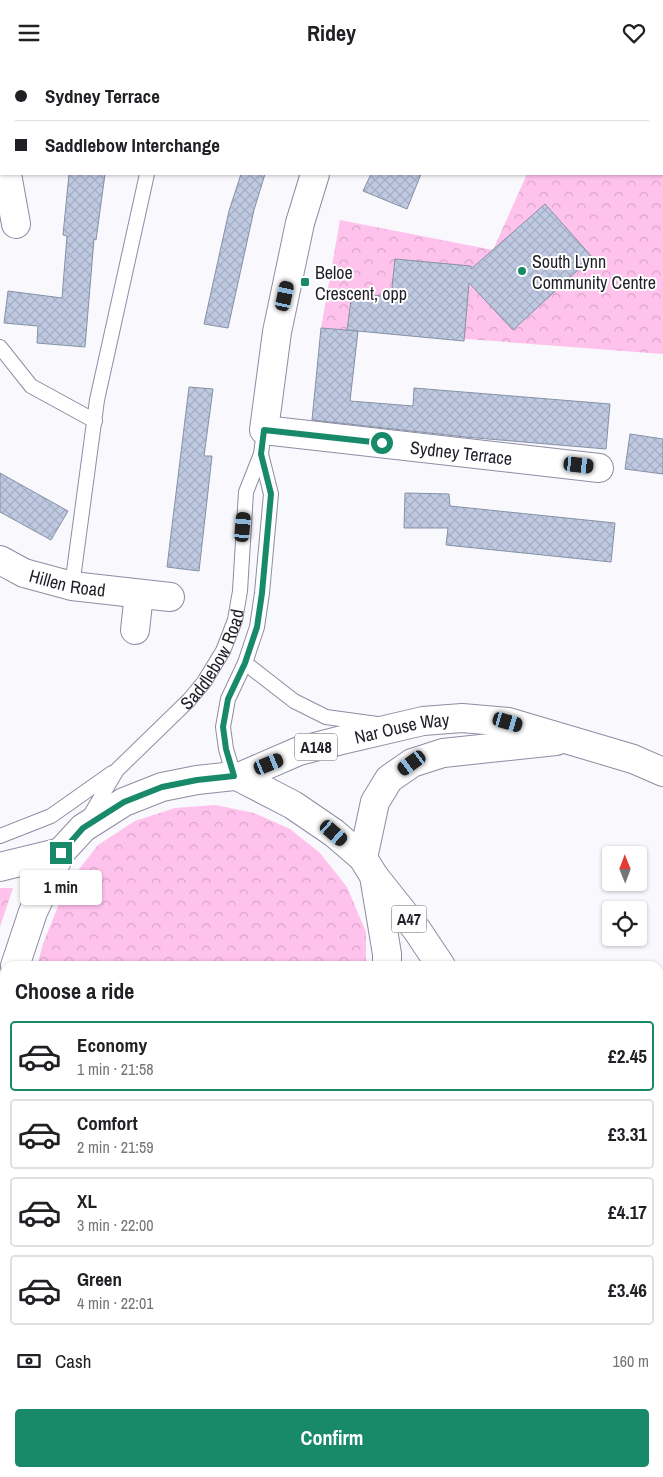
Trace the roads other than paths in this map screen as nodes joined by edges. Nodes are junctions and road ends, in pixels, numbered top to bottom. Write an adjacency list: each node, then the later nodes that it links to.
1 (7, 175): 4 (main road)
2 (147, 175): 6 (lane)
3 (315, 175): 7 (main road, Saddlebow Road)
4 (16, 223)
5 (0, 347): 6 (lane)
6 (95, 421): 10 (lane)
7 (263, 442): 8 (main road, Sydney Terrace); 14 (lane, Saddlebow Road); 17 (lane, Saddlebow Road)
8 (599, 468)
9 (0, 560): 10 (main road, Hillen Road)
10 (72, 586): 11 (main road, Hillen Road)
11 (139, 594): 12 (main road, Hillen Road); 13 (main road)
12 (170, 597)
13 (135, 630)
14 (245, 663): 15 (lane, Saddlebow Road); 19 (lane, Saddlebow Road)
15 (397, 727): 16 (main road, Nar Ouse Way / A148); 19 (main road, Nar Ouse Way / A148)
16 (570, 740): 18 (main road, Nar Ouse Way / A148); 24 (main road, Nar Ouse Way / A148)
17 (117, 770): 20 (lane, Saddlebow Road); 21 (lane)
18 (663, 772)
19 (237, 776): 20 (main road, A148); 24 (main road)
20 (83, 828): 22 (main road, A148)
21 (0, 836)
22 (61, 853): 23 (main road); 25 (main road, A148)
23 (0, 867)
24 (369, 867): 26 (main road, A148); 27 (main road, A47)
25 (16, 961)
26 (387, 961)
27 (437, 961)

